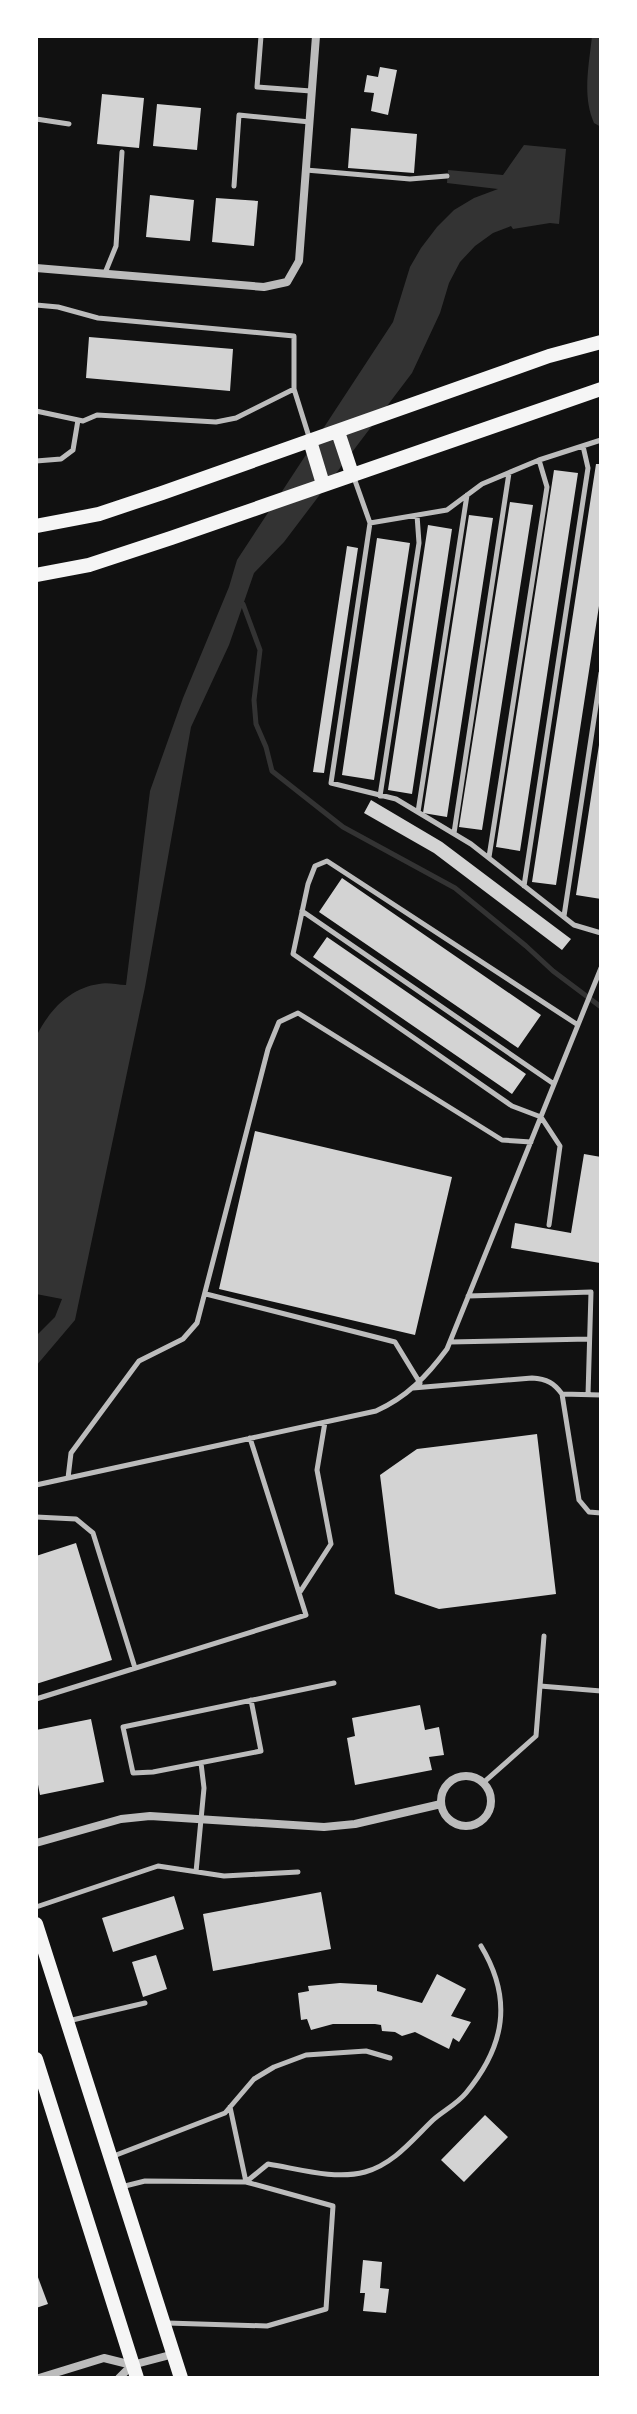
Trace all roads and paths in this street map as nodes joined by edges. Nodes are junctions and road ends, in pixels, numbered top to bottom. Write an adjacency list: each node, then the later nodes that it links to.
1 (261, 36): 3 (lane)
2 (316, 36): 3 (street)
3 (312, 91): 5 (street)
4 (36, 119): 6 (lane)
5 (310, 122): 8 (street); 10 (lane)
6 (69, 124)
7 (122, 152): 12 (lane)
8 (306, 170): 9 (lane); 12 (street)
9 (447, 176)
10 (234, 186)
11 (36, 268): 12 (street)
12 (104, 274)
13 (36, 305): 15 (lane)
14 (601, 342): 19 (main road)
15 (294, 389): 18 (lane); 21 (lane)
16 (601, 389): 26 (main road)
17 (36, 411): 18 (lane)
18 (78, 420): 24 (lane)
19 (338, 432): 21 (main road); 26 (main road)
20 (601, 440): 22 (lane)
21 (310, 441): 27 (main road); 31 (main road)
22 (583, 446): 23 (lane); 38 (lane)
23 (539, 460): 25 (lane); 37 (lane)
24 (36, 461)
25 (509, 473): 28 (lane); 36 (lane)
26 (352, 474): 27 (main road); 30 (lane)
27 (323, 484): 32 (main road)
28 (467, 495): 29 (lane); 35 (lane)
29 (417, 515): 30 (lane); 34 (lane)
30 (370, 523): 34 (lane)
31 (36, 526)
32 (36, 575)
33 (601, 673): 40 (lane)
34 (380, 796): 35 (lane)
35 (418, 812): 36 (lane)
36 (454, 833): 37 (lane)
37 (489, 858): 38 (lane)
38 (524, 887): 40 (lane)
39 (302, 911): 43 (lane); 44 (lane); 45 (lane)
40 (563, 917): 41 (lane)
41 (601, 933)
42 (601, 968): 43 (lane)
43 (578, 1025): 44 (lane)
44 (554, 1084): 45 (lane)
45 (541, 1117): 46 (lane); 47 (lane)
46 (531, 1142): 48 (lane); 49 (lane)
47 (549, 1225)
48 (206, 1294): 52 (lane); 59 (lane)
49 (468, 1296): 50 (lane); 51 (lane)
50 (589, 1339): 51 (lane); 55 (lane)
51 (450, 1342): 52 (lane)
52 (420, 1383): 53 (lane)
53 (413, 1388): 54 (lane); 57 (lane)
54 (562, 1394): 55 (lane); 61 (lane)
55 (588, 1395): 56 (lane)
56 (601, 1395)
57 (325, 1422): 58 (lane); 63 (lane)
58 (250, 1438): 59 (lane); 63 (lane)
59 (68, 1478): 60 (lane)
60 (36, 1485)
61 (601, 1513)
62 (36, 1517): 65 (lane)
63 (299, 1593): 65 (lane)
64 (544, 1636): 67 (lane)
65 (135, 1668): 69 (lane)
66 (334, 1683): 70 (lane)
67 (540, 1686): 68 (lane); 72 (lane)
68 (601, 1691)
69 (36, 1699)
70 (251, 1700): 71 (lane); 71 (lane)
71 (201, 1763): 74 (lane)
72 (483, 1783): 73 (street); 73 (street)
73 (441, 1804): 74 (street)
74 (201, 1818): 75 (street); 76 (lane)
75 (36, 1843)
76 (196, 1872): 77 (lane); 78 (lane)
77 (298, 1872)
78 (36, 1907)
79 (36, 1924): 82 (main road)
80 (481, 1946): 87 (lane)
81 (145, 2003): 82 (lane)
82 (67, 2021): 86 (main road)
83 (390, 2058): 85 (lane)
84 (36, 2059): 91 (main road)
85 (230, 2107): 86 (lane); 87 (lane)
86 (110, 2157): 88 (main road)
87 (246, 2182): 88 (lane); 89 (lane)
88 (120, 2187): 89 (main road)
89 (164, 2323): 90 (main road)
90 (174, 2354): 91 (street); 94 (main road)
91 (134, 2371): 92 (street); 93 (street)
92 (39, 2378)
93 (119, 2378)
94 (181, 2378)

